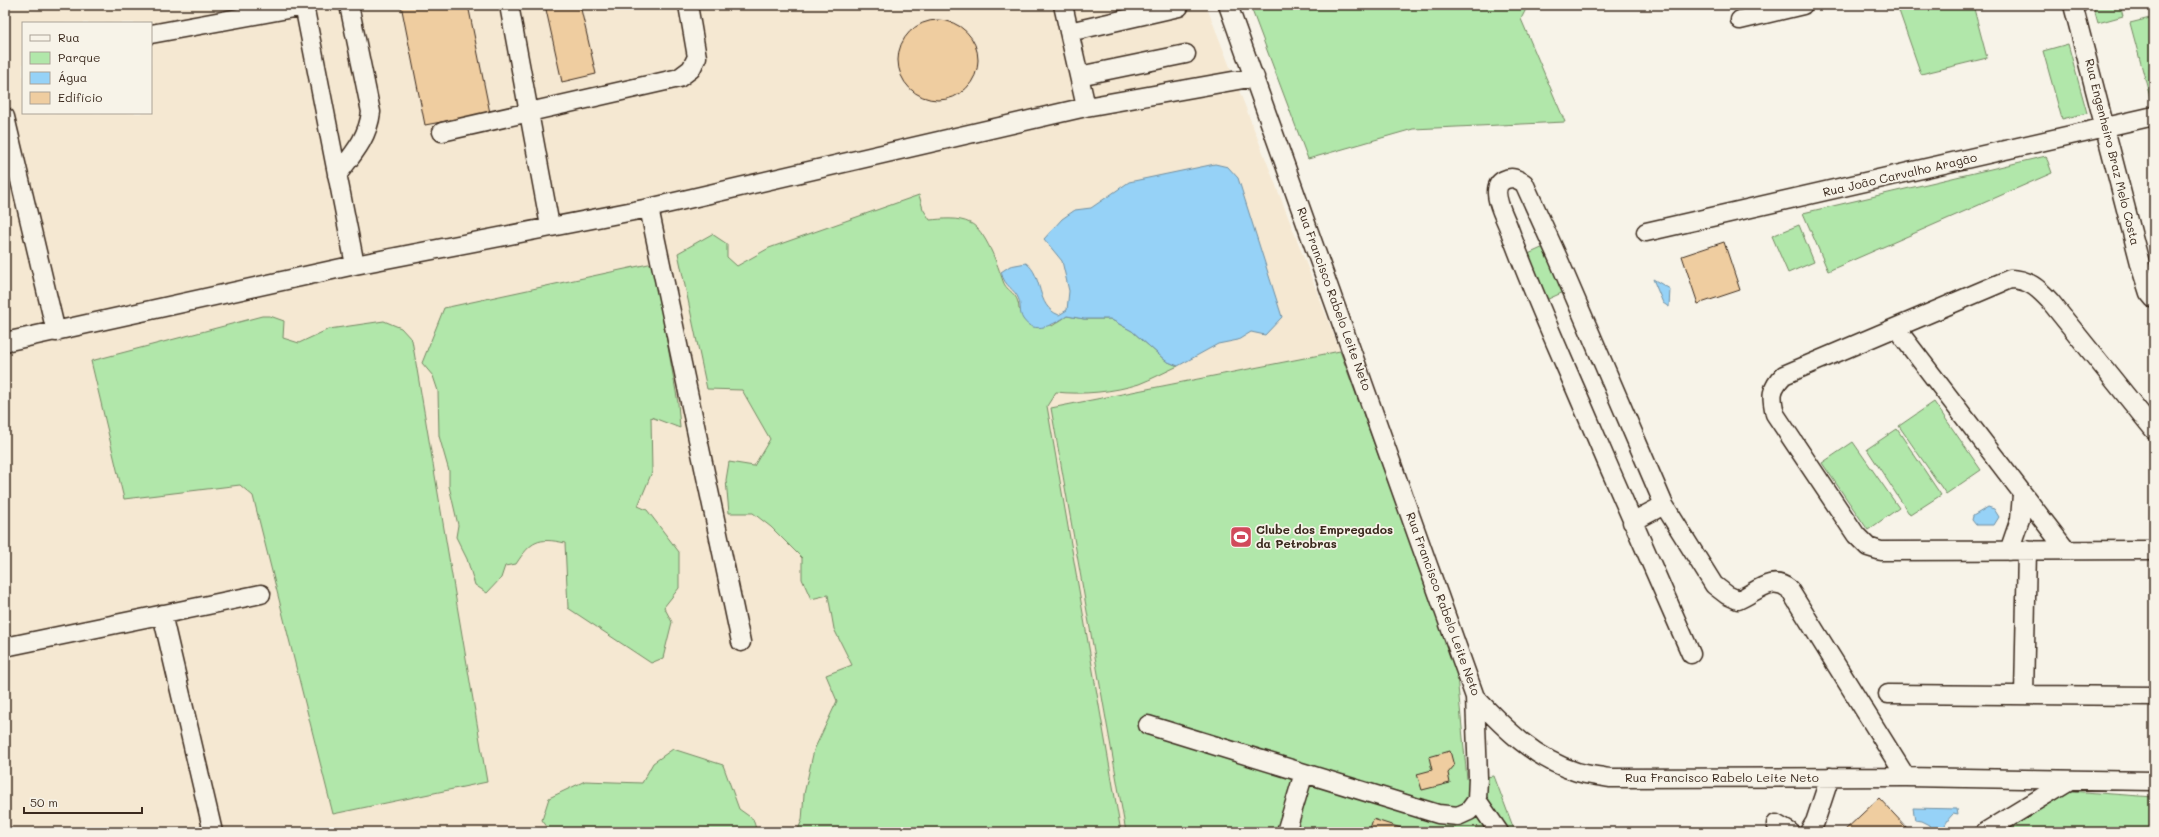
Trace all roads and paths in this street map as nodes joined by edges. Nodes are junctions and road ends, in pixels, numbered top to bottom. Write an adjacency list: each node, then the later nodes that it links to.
1 (304, 5): 12 (street); 22 (street)
2 (350, 5): 22 (street)
3 (509, 5): 17 (street)
4 (688, 5): 17 (street)
5 (1063, 5): 11 (street)
6 (1228, 5): 15 (street, Rua Francisco Rabelo Leite Neto)
7 (1803, 5): 10 (street)
8 (2073, 5): 20 (street, Rua Engenheiro Braz Melo Costa)
9 (1180, 7): 11 (street)
10 (1740, 20)
11 (1069, 32): 14 (street)
12 (152, 34)
13 (1186, 54): 14 (street)
14 (1079, 76): 16 (street)
15 (1255, 77): 16 (street); 47 (street, Rua Francisco Rabelo Leite Neto)
16 (1086, 108): 23 (street)
17 (530, 112): 21 (street); 24 (street)
18 (2154, 116): 20 (street, Rua João Carvalho Aragão)
19 (5, 117): 29 (street)
20 (2106, 128): 25 (street, Rua João Carvalho Aragão); 27 (street, Rua Engenheiro Braz Melo Costa)
21 (442, 132)
22 (337, 175): 26 (street)
23 (649, 208): 24 (street); 41 (street)
24 (550, 226): 26 (street)
25 (1646, 232)
26 (355, 265): 29 (street)
27 (2153, 299)
28 (1896, 328): 31 (street); 32 (street); 38 (street)
29 (56, 332): 30 (street)
30 (5, 342)
31 (2154, 430)
32 (2022, 494): 36 (street); 38 (street)
33 (1664, 505): 34 (street); 34 (street); 51 (street)
34 (1632, 522): 43 (street)
35 (2027, 550): 36 (street); 38 (street); 45 (street)
36 (2066, 550): 37 (street)
37 (2154, 550)
38 (2009, 551)
39 (261, 594): 40 (street)
40 (162, 614): 42 (street); 55 (street)
41 (741, 642)
42 (5, 647)
43 (1691, 654)
44 (1888, 694): 45 (street)
45 (2024, 695): 46 (street)
46 (2154, 696)
47 (1475, 697): 50 (street, Rua Francisco Rabelo Leite Neto); 54 (street)
48 (1148, 725): 49 (street)
49 (1304, 773): 54 (street); 56 (street)
50 (1830, 777): 51 (street, Rua Francisco Rabelo Leite Neto); 58 (street)
51 (1906, 777): 52 (street, Rua Francisco Rabelo Leite Neto)
52 (2070, 780): 53 (street, Rua Francisco Rabelo Leite Neto); 59 (street)
53 (2154, 781)
54 (1476, 800): 57 (street)
55 (213, 832)
56 (1286, 832)
57 (1499, 832)
58 (1809, 832)
59 (1985, 832)

